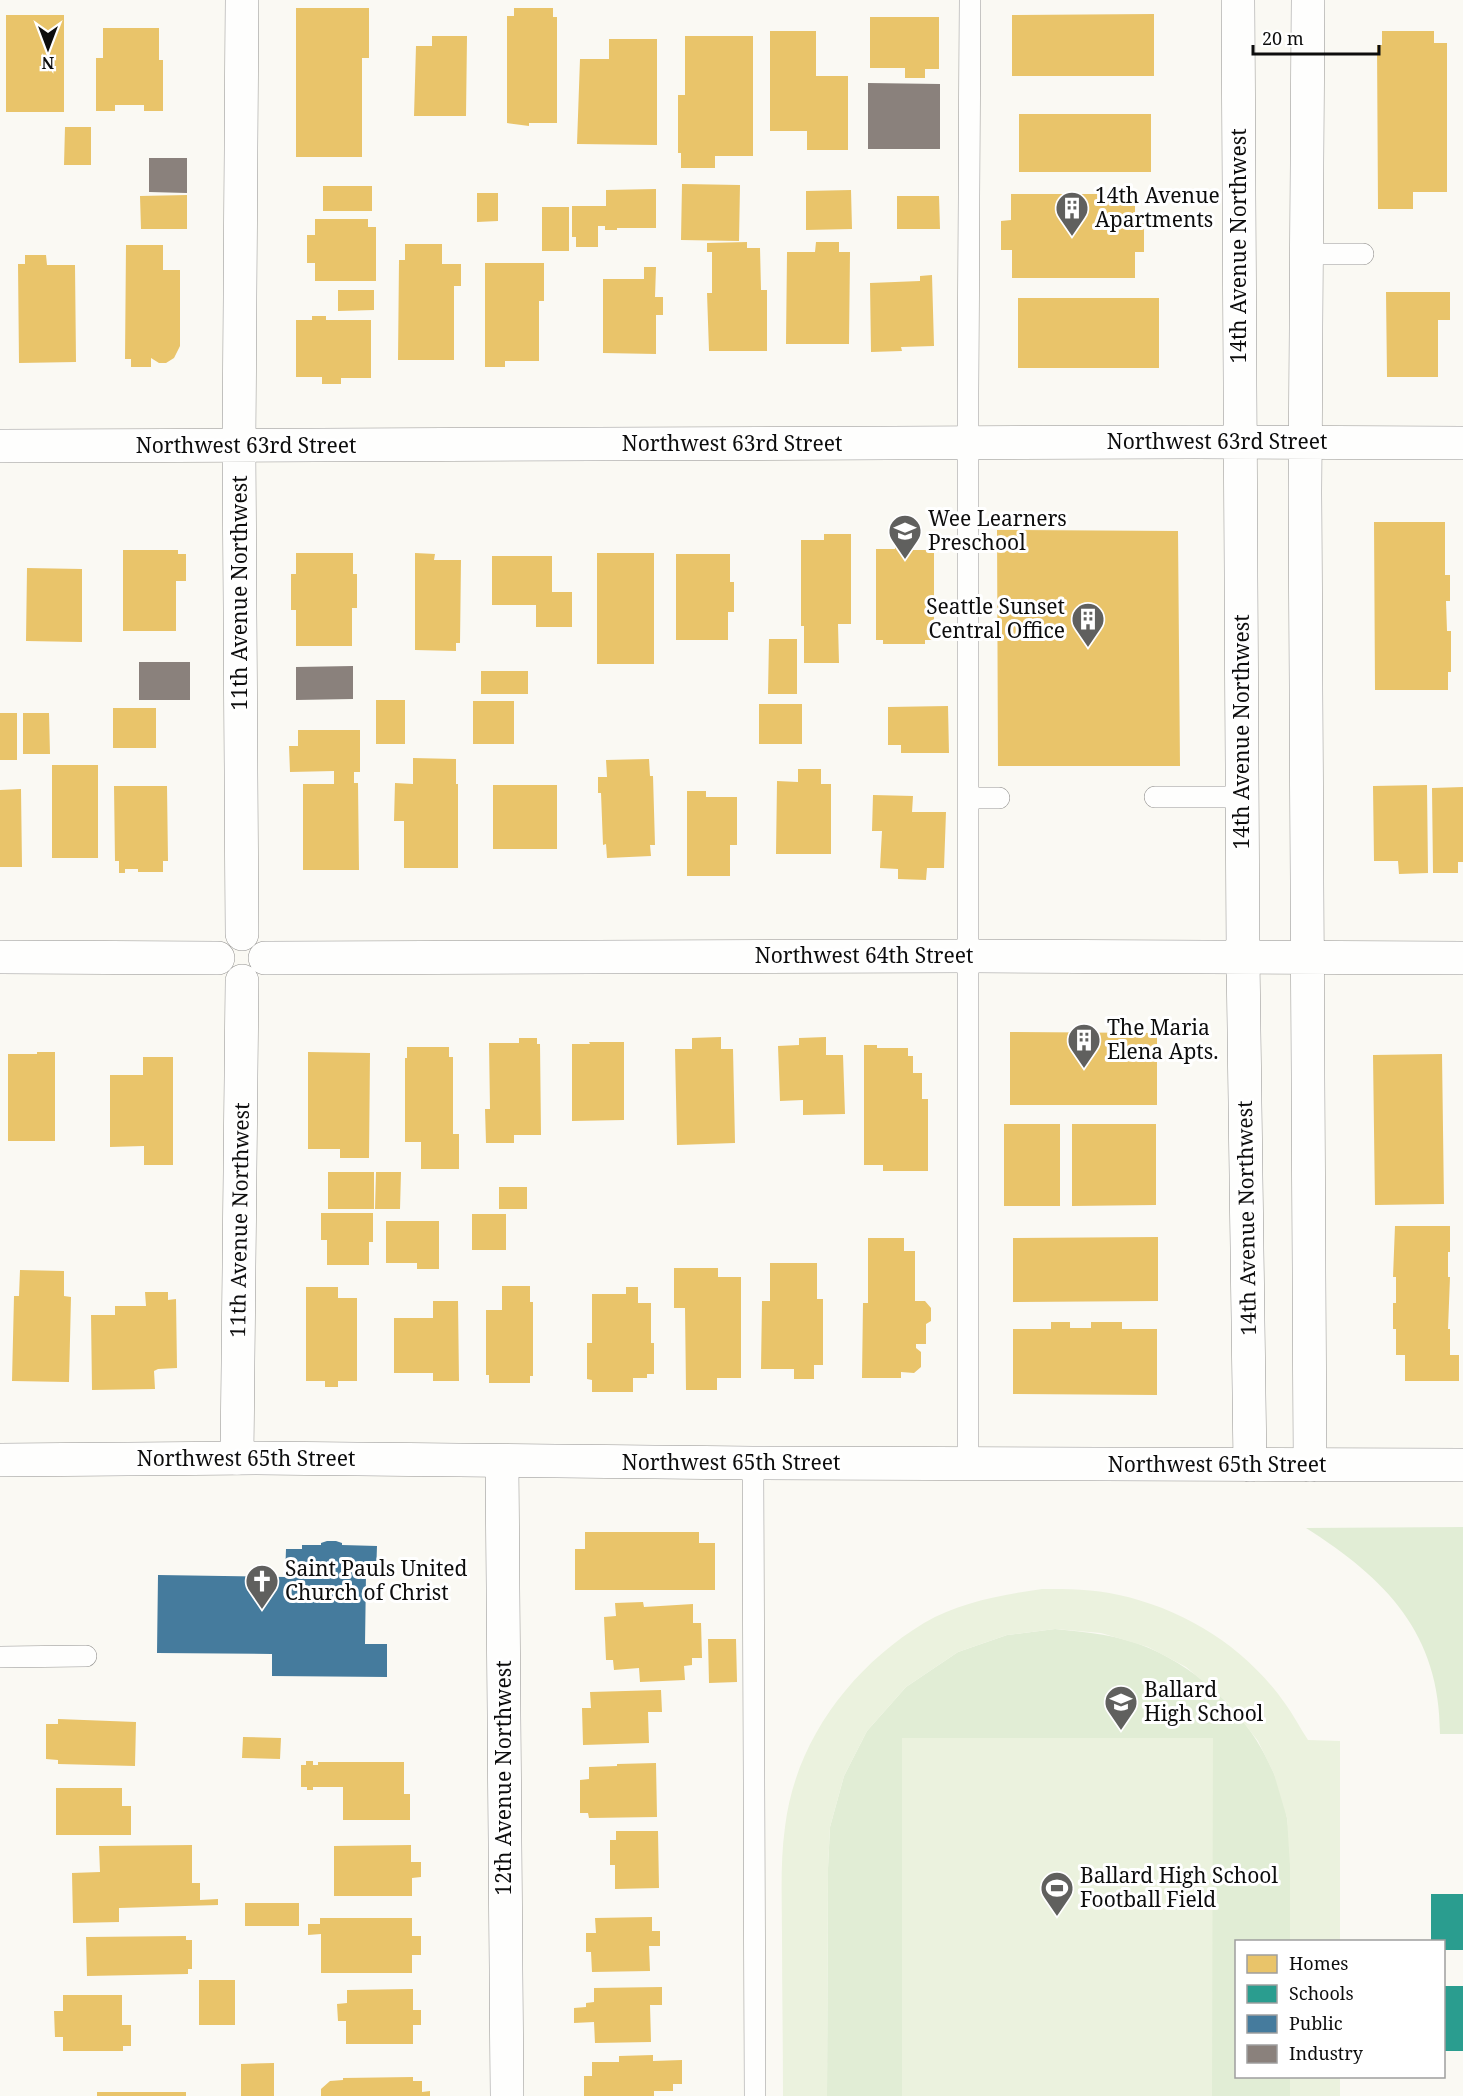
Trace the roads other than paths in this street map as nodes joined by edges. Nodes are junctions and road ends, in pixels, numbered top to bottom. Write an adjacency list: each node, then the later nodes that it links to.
1 (242, 0): 12 (street, 11th Avenue Northwest)
2 (970, 0): 9 (lane)
3 (1238, 0): 7 (street, 14th Avenue Northwest)
4 (1308, 0): 5 (street)
5 (1307, 254): 6 (lane); 8 (street)
6 (1363, 254)
7 (1240, 442): 8 (street, Northwest 63rd Street); 9 (street, Northwest 63rd Street); 14 (street, 14th Avenue Northwest)
8 (1305, 442): 10 (street, Northwest 63rd Street); 19 (street)
9 (968, 443): 12 (street, Northwest 63rd Street); 15 (lane)
10 (1463, 443)
11 (0, 446): 12 (street, Northwest 63rd Street)
12 (239, 446): 17 (street, 11th Avenue Northwest)
13 (1155, 797): 14 (lane)
14 (1242, 797): 21 (street, 14th Avenue Northwest)
15 (969, 798): 16 (lane); 18 (lane)
16 (999, 798)
17 (242, 934): 22 (street); 23 (street)
18 (969, 956): 21 (street, Northwest 64th Street); 23 (street, Northwest 64th Street); 30 (lane)
19 (1307, 956): 21 (street, Northwest 64th Street); 24 (street, Northwest 64th Street); 32 (street)
20 (0, 957): 22 (street)
21 (1243, 957): 31 (street, 14th Avenue Northwest)
22 (218, 958): 25 (street)
23 (265, 958): 25 (street)
24 (1463, 958)
25 (242, 981): 26 (street, 11th Avenue Northwest)
26 (237, 1458): 27 (street, Northwest 65th Street); 28 (street, Northwest 65th Street)
27 (0, 1460)
28 (502, 1461): 29 (street, Northwest 65th Street); 36 (street, 12th Avenue Northwest)
29 (753, 1463): 30 (street, Northwest 65th Street); 37 (lane)
30 (968, 1464): 31 (street, Northwest 65th Street)
31 (1250, 1465): 32 (street, Northwest 65th Street)
32 (1310, 1465): 33 (street, Northwest 65th Street)
33 (1463, 1465)
34 (86, 1656): 35 (lane)
35 (0, 1658)
36 (507, 2096)
37 (755, 2096)

